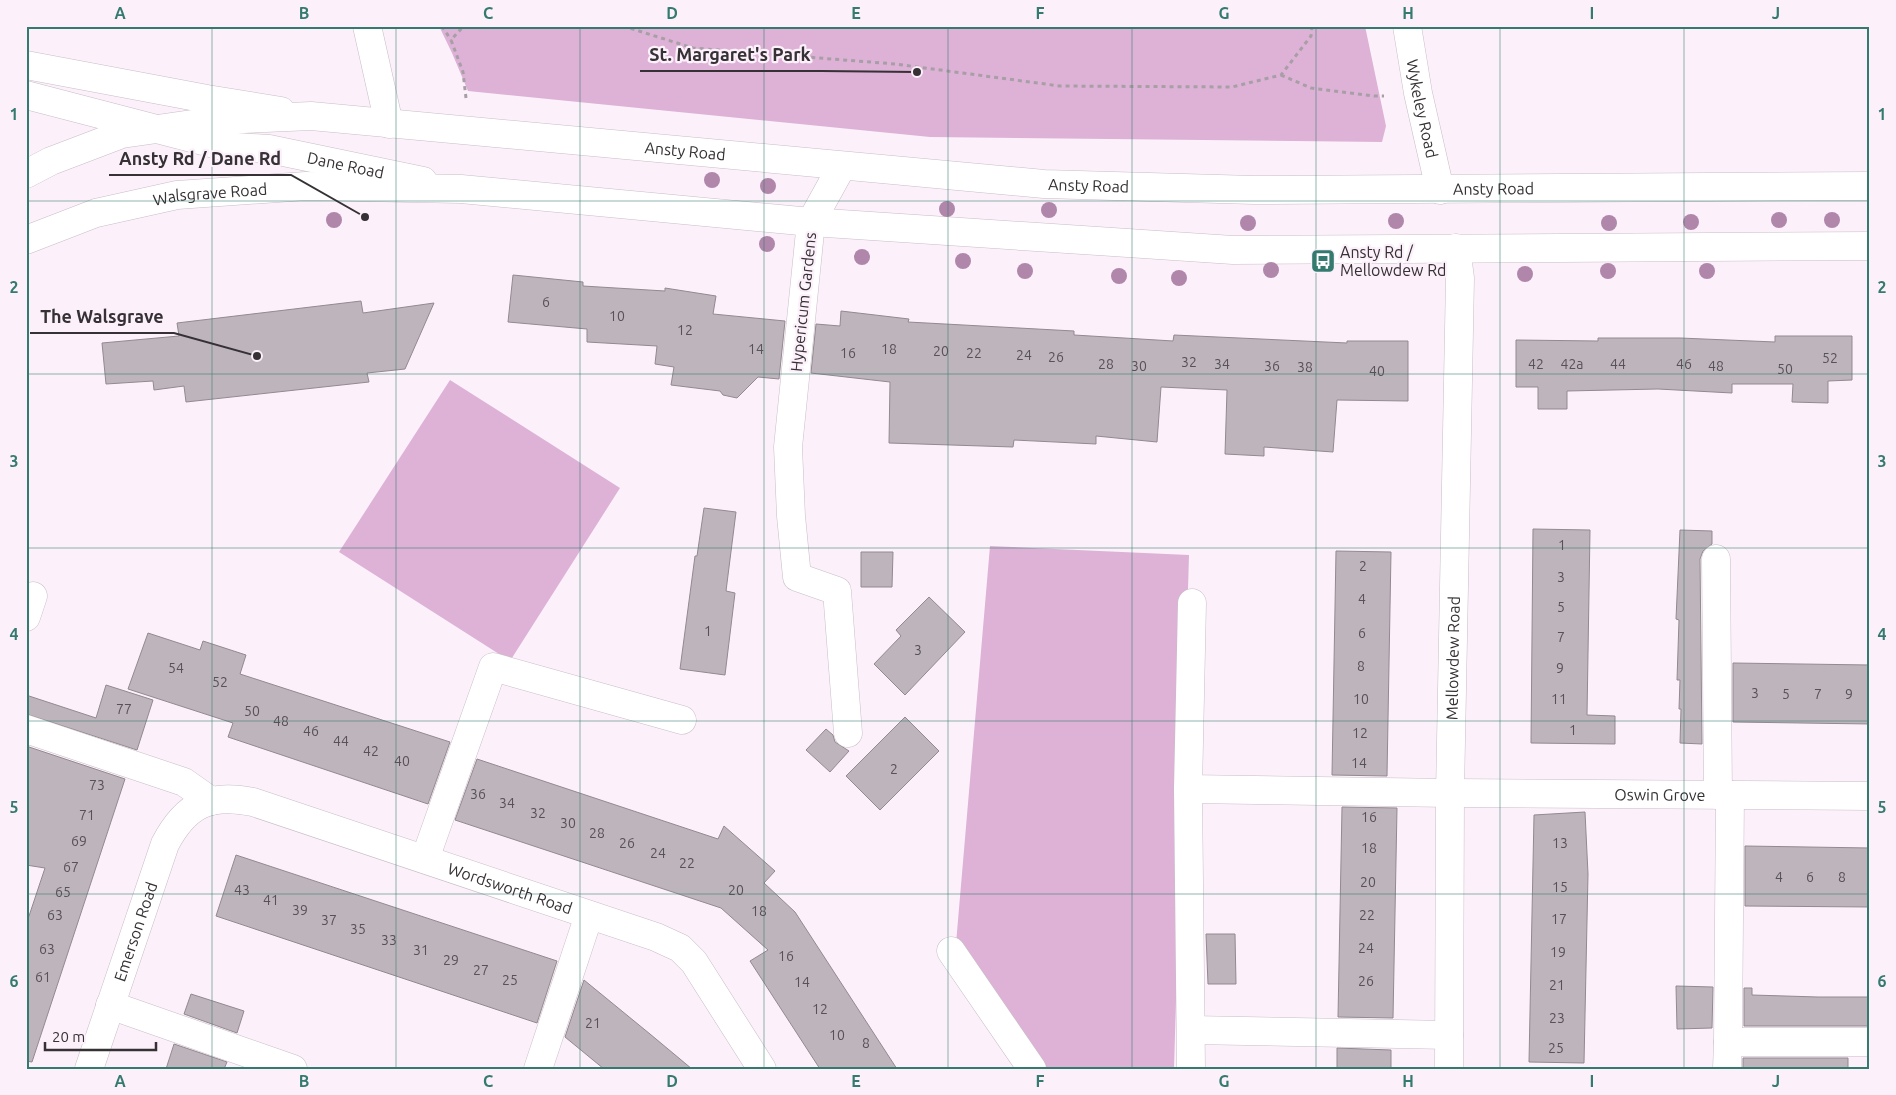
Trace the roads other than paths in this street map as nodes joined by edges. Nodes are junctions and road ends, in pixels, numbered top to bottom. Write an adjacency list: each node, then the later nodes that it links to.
1 (367, 26): 6 (main road)
2 (1407, 26): 12 (main road, Wykeley Road)
3 (26, 65): 5 (main road)
4 (26, 95): 7 (main road, Dane Road)
5 (311, 116): 6 (main road, Ansty Road); 7 (main road)
6 (389, 124): 8 (main road, Ansty Road)
7 (159, 129): 9 (main road); 11 (main road, Dane Road)
8 (842, 166): 12 (main road, Ansty Road); 13 (main road, Hypericum Gardens)
9 (26, 174)
10 (1870, 186): 12 (main road, Ansty Road)
11 (461, 189): 13 (main road); 14 (main road, Walsgrave Road)
12 (1440, 190)
13 (811, 222): 16 (main road); 21 (main road, Hypericum Gardens)
14 (26, 240)
15 (1870, 246): 16 (main road)
16 (1456, 248): 23 (main road, Mellowdew Road)
17 (1716, 559): 24 (main road)
18 (1192, 603): 22 (main road)
19 (682, 720): 27 (main road)
20 (26, 729): 26 (main road)
21 (848, 732)
22 (1188, 788): 23 (main road, Oswin Grove); 31 (main road)
23 (1450, 793): 24 (main road, Oswin Grove); 32 (main road, Mellowdew Road)
24 (1724, 795): 25 (main road, Oswin Grove); 33 (main road)
25 (1870, 796)
26 (205, 803): 27 (main road, Wordsworth Road); 30 (main road, Emerson Road)
27 (425, 859): 28 (main road, Wordsworth Road)
28 (589, 914): 37 (main road); 38 (main road, Wordsworth Road)
29 (951, 951): 39 (main road)
30 (110, 1005): 35 (main road, Emerson Road); 36 (main road)
31 (1191, 1030): 32 (main road); 40 (main road)
32 (1449, 1034): 41 (main road, Mellowdew Road)
33 (1728, 1042): 34 (main road); 42 (main road)
34 (1870, 1042)
35 (89, 1069)
36 (293, 1069)
37 (538, 1069)
38 (762, 1069)
39 (1032, 1069)
40 (1191, 1069)
41 (1449, 1069)
42 (1727, 1069)

